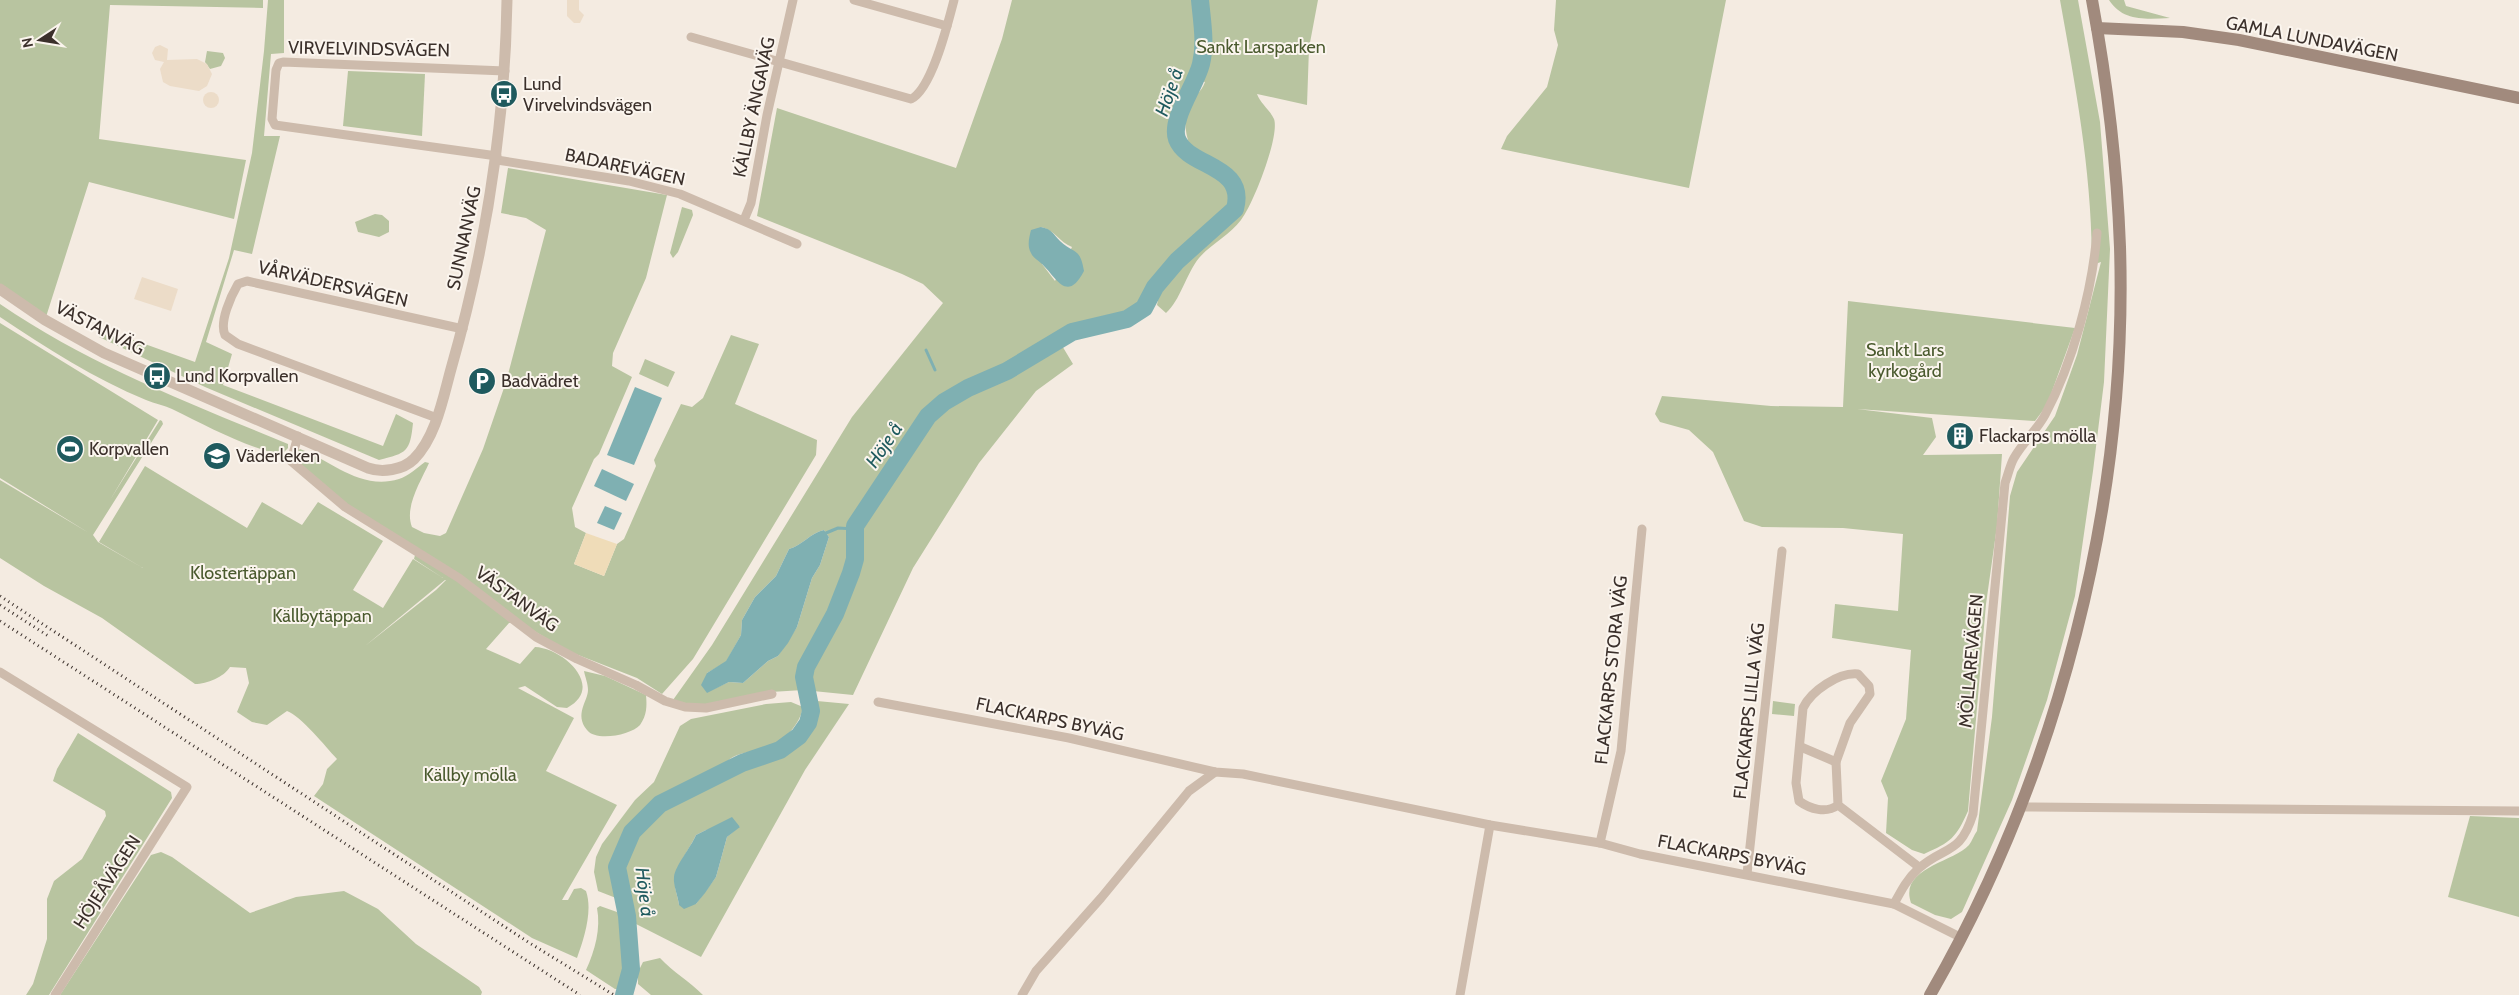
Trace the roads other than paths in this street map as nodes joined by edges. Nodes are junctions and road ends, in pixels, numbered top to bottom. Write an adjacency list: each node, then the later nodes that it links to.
1 (507, 0): 10 (street, SUNNANVÄG)
2 (794, 0): 9 (street, KÄLLBY ÄNGAVÄG)
3 (854, 0): 6 (street)
4 (954, 0): 6 (street)
5 (2092, 0): 7 (main road)
6 (948, 26): 9 (street)
7 (2097, 28): 11 (main road, GAMLA LUNDAVÄGEN); 30 (main road)
8 (692, 37): 9 (street)
9 (779, 63): 13 (street, KÄLLBY ÄNGAVÄG)
10 (505, 71): 12 (street, SUNNANVÄG); 12 (street, VIRVELVINDSVÄGEN)
11 (2519, 98)
12 (497, 158): 13 (street, BADAREVÄGEN); 17 (street, SUNNANVÄG)
13 (744, 220): 15 (street, BADAREVÄGEN)
14 (2097, 233): 34 (street, MÖLLAREVÄGEN)
15 (797, 244)
16 (0, 289): 19 (street, VÄSTANVÄG)
17 (463, 329): 18 (street, SUNNANVÄG); 18 (street, VÅRVÄDERSVÄGEN)
18 (436, 418): 20 (street, SUNNANVÄG)
19 (298, 436): 20 (street, VÄSTANVÄG); 24 (street, VÄSTANVÄG)
20 (401, 466)
21 (1642, 529): 33 (street, FLACKARPS STORA VÄG)
22 (1782, 551): 35 (street, FLACKARPS LILLA VÄG)
23 (0, 672): 38 (street, HÖJEÅVÄGEN)
24 (772, 694)
25 (878, 702): 28 (street, FLACKARPS BYVÄG)
26 (1801, 747): 27 (street); 27 (street); 29 (street)
27 (1836, 762): 29 (street)
28 (1216, 772): 32 (street, FLACKARPS BYVÄG); 39 (street)
29 (1838, 805): 34 (street)
30 (2021, 807): 31 (street); 37 (main road)
31 (2519, 811)
32 (1490, 825): 33 (street, FLACKARPS BYVÄG); 40 (street)
33 (1600, 843): 35 (street, FLACKARPS BYVÄG)
34 (1919, 868): 36 (street, MÖLLAREVÄGEN)
35 (1747, 874): 36 (street, FLACKARPS BYVÄG)
36 (1894, 904): 37 (street, FLACKARPS BYVÄG)
37 (1960, 937): 41 (main road)
38 (55, 995)
39 (1022, 995)
40 (1460, 995)
41 (1930, 995)

